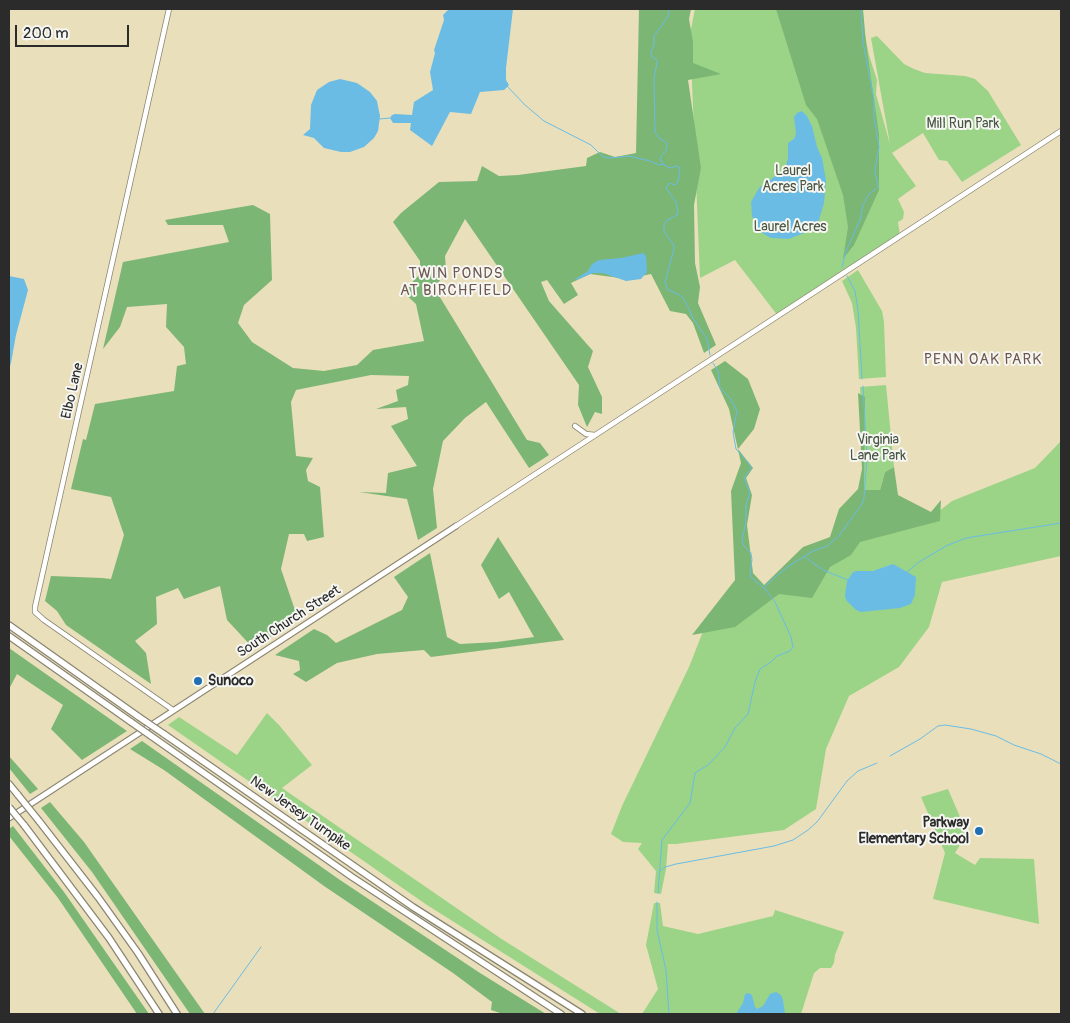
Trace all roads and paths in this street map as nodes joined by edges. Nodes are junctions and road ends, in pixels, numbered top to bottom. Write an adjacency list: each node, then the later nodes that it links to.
1 (169, 9): 8 (street, Elbo Lane)
2 (1061, 131): 4 (street)
3 (575, 426): 4 (street)
4 (596, 435): 5 (street)
5 (456, 526): 8 (main road, South Church Street)
6 (9, 625): 15 (highway, New Jersey Turnpike, bridge)
7 (9, 636): 14 (highway, New Jersey Turnpike, bridge)
8 (173, 710): 11 (main road, South Church Street)
9 (9, 784): 13 (highway, bridge)
10 (9, 807): 12 (highway, bridge)
11 (9, 818)
12 (159, 1014)
13 (177, 1014)
14 (561, 1014)
15 (582, 1014)

